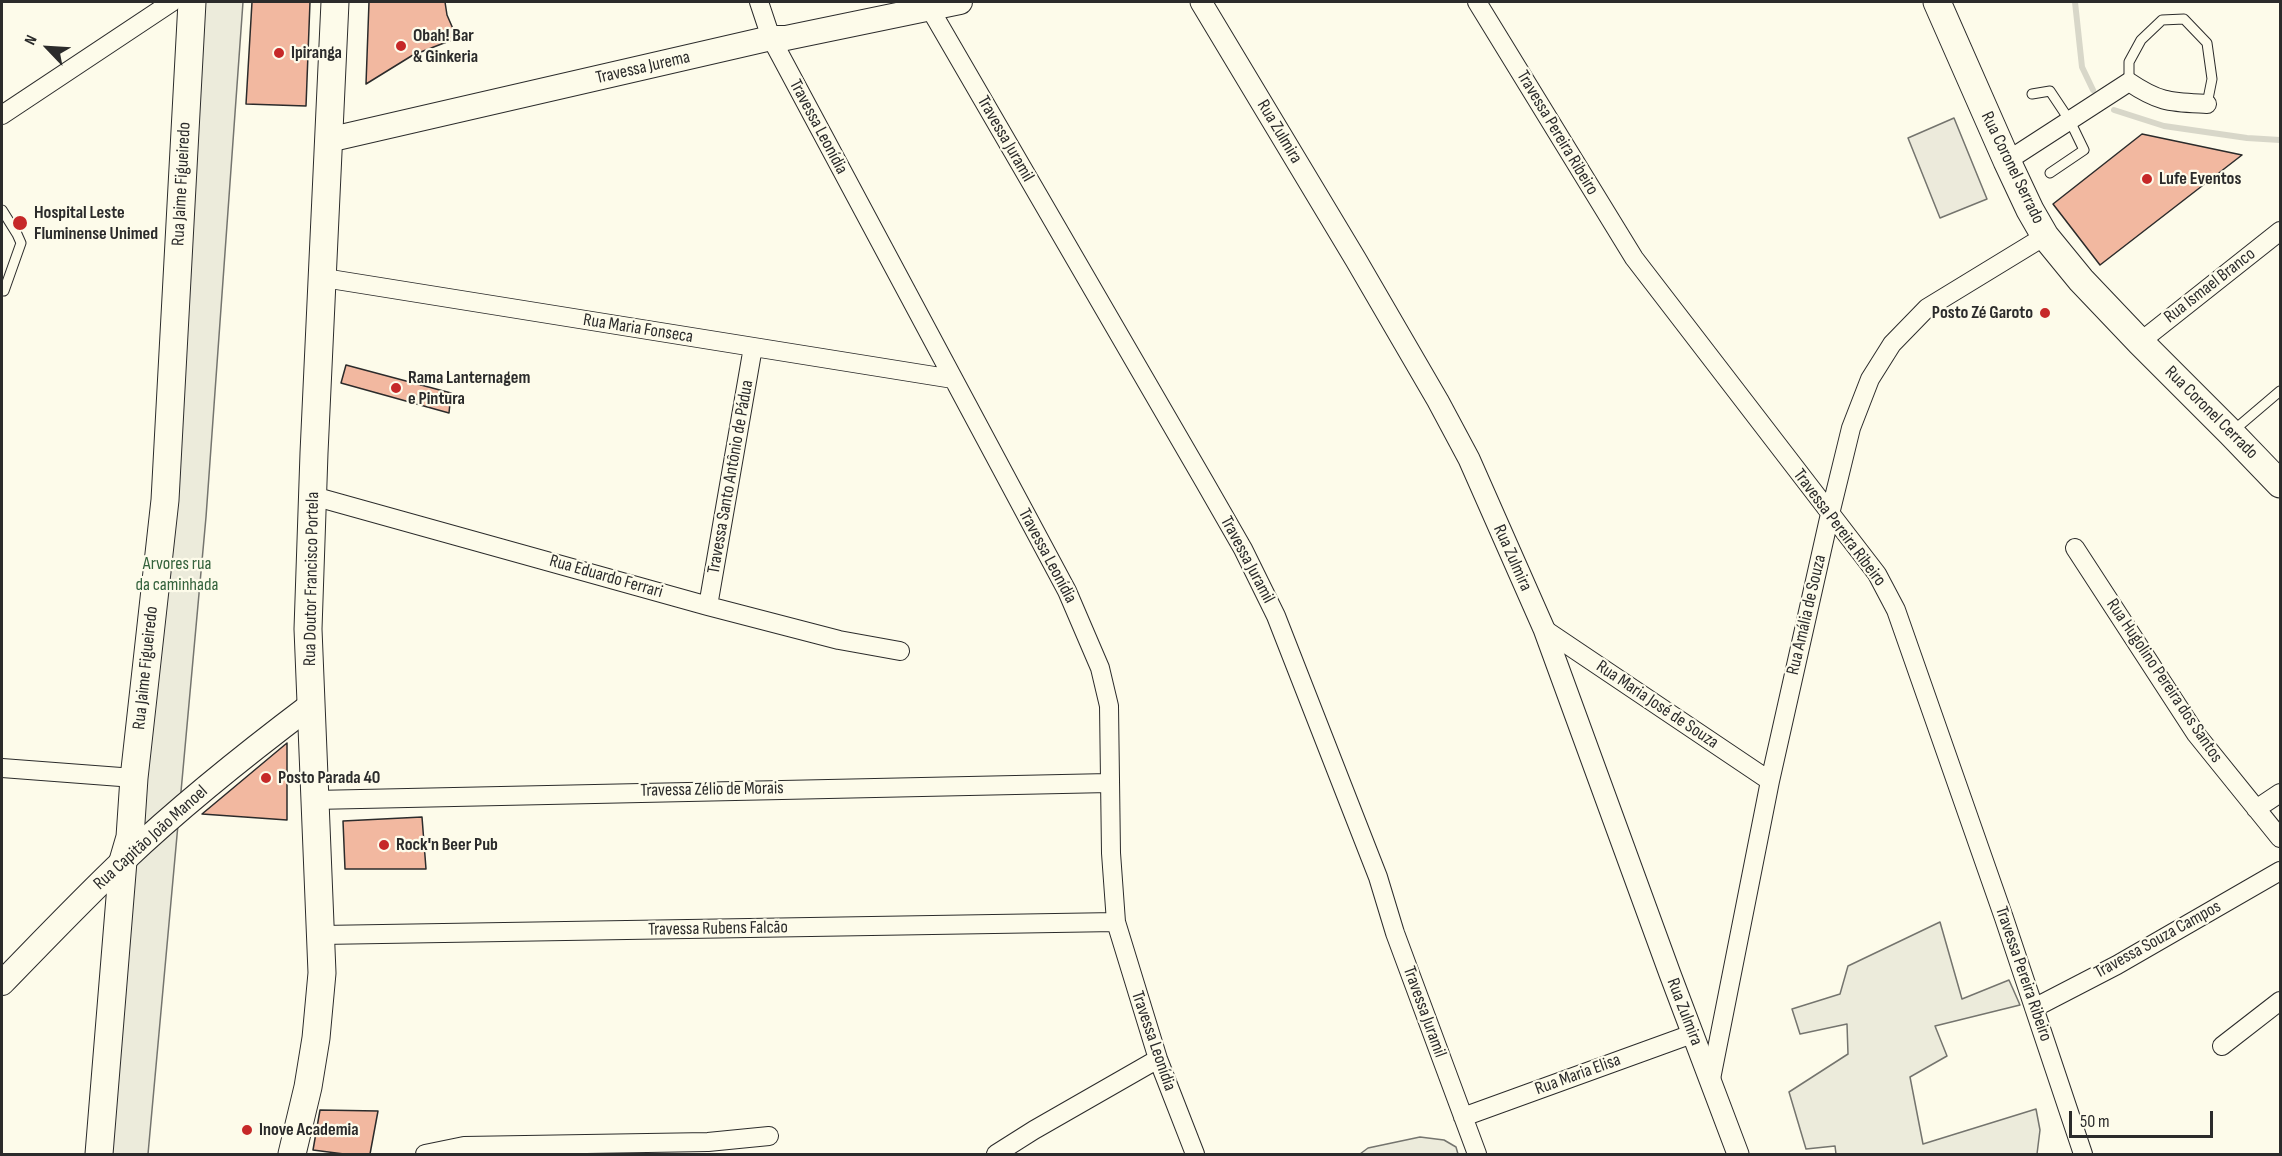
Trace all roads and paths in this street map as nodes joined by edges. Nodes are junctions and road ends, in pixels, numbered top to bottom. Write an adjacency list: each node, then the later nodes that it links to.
1 (172, 2): 14 (street)
2 (192, 2): 38 (main road, Rua Jaime Figueiredo)
3 (335, 2): 16 (main road, Rua Doutor Francisco Portela)
4 (759, 2): 10 (street, Travessa Leonídia)
5 (960, 2): 9 (main road, Travessa Jurema)
6 (1201, 2): 34 (street, Rua Zulmira)
7 (1477, 2): 31 (street, Travessa Pereira Ribeiro)
8 (1937, 2): 17 (main road, Rua Coronel Serrado)
9 (929, 7): 10 (main road, Travessa Jurema); 56 (street, Travessa Juramil)
10 (771, 38): 16 (main road, Travessa Jurema); 26 (street, Travessa Leonídia)
11 (2129, 82): 13 (street); 13 (lane); 15 (street)
12 (2032, 94): 15 (lane)
13 (2208, 104)
14 (2, 115)
15 (2070, 121): 17 (street); 18 (lane)
16 (328, 140): 22 (main road, Rua Doutor Francisco Portela)
17 (2007, 161): 21 (main road, Rua Coronel Serrado)
18 (2049, 173)
19 (2, 210): 23 (lane)
20 (2280, 231): 24 (street, Rua Ismael Branco)
21 (2045, 236): 24 (main road, Rua Coronel Serrado); 31 (street, Rua Amália de Souza)
22 (324, 278): 25 (street, Rua Maria Fonseca); 30 (main road, Rua Doutor Francisco Portela)
23 (4, 291)
24 (2140, 342): 28 (main road, Rua Coronel Cerrado)
25 (753, 347): 26 (street, Rua Maria Fonseca); 33 (street, Travessa Santo Antônio de Pádua)
26 (953, 379): 40 (street, Travessa Leonídia)
27 (2280, 391): 28 (lane)
28 (2231, 432): 29 (main road, Rua Coronel Cerrado)
29 (2280, 484)
30 (313, 496): 33 (street, Rua Eduardo Ferrari); 36 (main road, Rua Doutor Francisco Portela)
31 (1830, 514): 39 (street, Rua Amália de Souza); 51 (street, Travessa Pereira Ribeiro)
32 (2076, 548): 43 (street, Rua Hugolino Pereira dos Santos)
33 (708, 606): 35 (street, Rua Eduardo Ferrari)
34 (1544, 629): 39 (street, Rua Maria José de Souza); 52 (street, Rua Zulmira)
35 (900, 651)
36 (311, 705): 42 (main road, Rua Doutor Francisco Portela); 45 (main road, Rua Capitão João Manoel)
37 (2, 768): 38 (street)
38 (134, 778): 45 (main road, Rua Jaime Figueiredo)
39 (1770, 781): 55 (street, Rua Amália de Souza)
40 (1109, 783): 42 (street, Travessa Zélio de Morais); 47 (street, Travessa Leonídia)
41 (2280, 793): 43 (street)
42 (314, 800): 48 (main road, Rua Doutor Francisco Portela)
43 (2256, 809): 44 (street, Rua Hugolino Pereira dos Santos)
44 (2280, 838)
45 (123, 861): 49 (main road, Rua Capitão João Manoel); 60 (main road, Rua Jaime Figueiredo)
46 (2280, 871): 51 (street, Travessa Souza Campos)
47 (1116, 922): 48 (street, Travessa Rubens Falcão); 54 (street, Travessa Leonídia)
48 (321, 935): 61 (main road, Rua Doutor Francisco Portela)
49 (2, 983)
50 (2280, 1001): 53 (street)
51 (2034, 1008): 67 (street, Travessa Pereira Ribeiro)
52 (1692, 1034): 55 (street, Rua Zulmira); 56 (street, Rua Maria Elisa)
53 (2222, 1046)
54 (1158, 1059): 63 (street); 64 (street, Travessa Leonídia)
55 (1711, 1079): 66 (street, Rua Zulmira)
56 (1463, 1117): 65 (street, Travessa Juramil)
57 (769, 1136): 58 (street)
58 (702, 1148): 59 (street)
59 (575, 1149): 62 (street)
60 (99, 1155)
61 (292, 1155)
62 (425, 1155)
63 (996, 1155)
64 (1195, 1155)
65 (1478, 1155)
66 (1738, 1155)
67 (2083, 1155)

